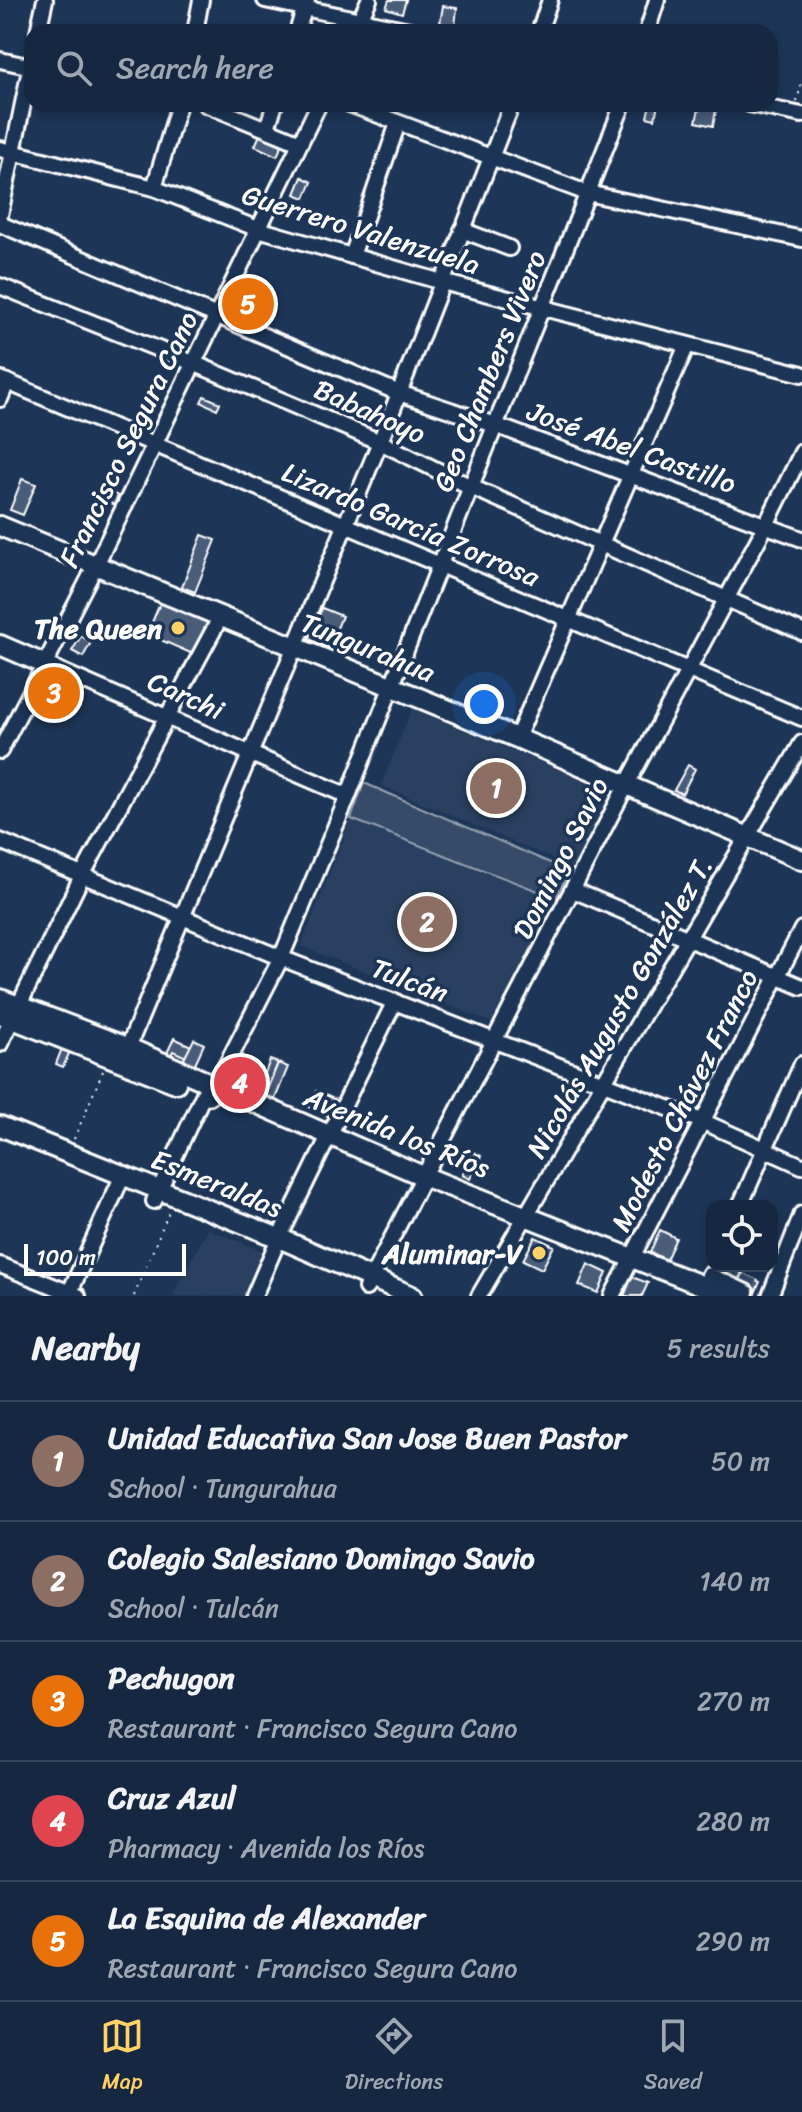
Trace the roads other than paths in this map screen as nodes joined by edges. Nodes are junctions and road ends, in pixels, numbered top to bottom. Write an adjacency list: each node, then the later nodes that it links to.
1 (45, 0): 8 (street)
2 (201, 0): 9 (street)
3 (265, 0): 7 (street)
4 (369, 0): 12 (street)
5 (550, 0): 13 (street)
6 (657, 0): 14 (street)
7 (306, 4): 10 (street); 11 (street)
8 (40, 24)
9 (196, 24)
10 (300, 24)
11 (352, 24)
12 (358, 24)
13 (542, 24)
14 (650, 24)
15 (0, 60): 16 (street)
16 (24, 63)
17 (24, 92): 30 (street)
18 (778, 110): 26 (street)
19 (177, 112): 32 (street)
20 (226, 112): 28 (street)
21 (272, 112): 28 (street)
22 (315, 112): 29 (street, Francisco Segura Cano)
23 (370, 112): 27 (street)
24 (509, 112): 31 (street)
25 (620, 112): 33 (street, Geo Chambers Vivero)
26 (798, 114)
27 (398, 123): 31 (street); 40 (street)
28 (267, 128): 29 (street)
29 (300, 143): 36 (street, Francisco Segura Cano)
30 (7, 150): 32 (street, Guerrero Valenzuela); 34 (street)
31 (491, 157): 33 (street); 37 (street)
32 (154, 188): 36 (street, Guerrero Valenzuela)
33 (587, 193): 38 (street); 43 (street, Geo Chambers Vivero)
34 (0, 215)
35 (0, 224): 44 (street, José Abel Castillo)
36 (258, 229): 40 (street, Guerrero Valenzuela); 44 (street, Francisco Segura Cano)
37 (462, 230): 39 (street); 41 (street)
38 (802, 239)
39 (509, 248)
40 (352, 256): 41 (street, Guerrero Valenzuela)
41 (442, 282): 43 (street, Guerrero Valenzuela); 49 (street)
42 (0, 286): 46 (street, Babahoyo)
43 (541, 309): 45 (street, Guerrero Valenzuela); 51 (street, Geo Chambers Vivero)
44 (216, 317): 46 (street, Francisco Segura Cano); 49 (street, José Abel Castillo)
45 (687, 345): 47 (street, Guerrero Valenzuela); 55 (street)
46 (193, 363): 52 (street, Babahoyo); 53 (street, Francisco Segura Cano)
47 (802, 374)
48 (3, 380): 50 (street); 53 (street, Lizardo García Zorrosa)
49 (399, 393): 51 (street, José Abel Castillo); 52 (street)
50 (0, 399)
51 (495, 425): 55 (street, José Abel Castillo); 56 (street, Geo Chambers Vivero)
52 (380, 442): 56 (street, Babahoyo); 57 (street)
53 (155, 443): 57 (street, Lizardo García Zorrosa); 63 (street, Francisco Segura Cano)
54 (802, 452): 58 (street, Domingo Savio)
55 (631, 474): 58 (street, José Abel Castillo); 61 (street)
56 (471, 487): 61 (street, Babahoyo); 62 (street, Geo Chambers Vivero)
57 (345, 525): 62 (street, Lizardo García Zorrosa); 69 (street)
58 (766, 525): 60 (street, José Abel Castillo); 64 (street, Domingo Savio)
59 (0, 526): 63 (main road, Tungurahua)
60 (802, 539)
61 (601, 543): 64 (street, Babahoyo); 66 (street)
62 (440, 564): 66 (street, Lizardo García Zorrosa); 72 (street, Geo Chambers Vivero)
63 (96, 565): 65 (main road, Tungurahua); 70 (street, Francisco Segura Cano)
64 (727, 598): 67 (street, Babahoyo); 71 (street, Domingo Savio)
65 (220, 618): 69 (main road, Tungurahua); 73 (street)
66 (569, 618): 71 (street, Lizardo García Zorrosa); 75 (street)
67 (802, 632)
68 (0, 645): 70 (main road, Carchi)
69 (295, 647): 72 (main road, Tungurahua); 78 (street)
70 (44, 664): 73 (street, Carchi); 77 (street, Francisco Segura Cano)
71 (690, 669): 74 (street, Lizardo García Zorrosa); 79 (street, Domingo Savio)
72 (391, 687): 75 (main road, Tungurahua); 80 (street, Geo Chambers Vivero)
73 (168, 717): 78 (street, Carchi); 84 (street)
74 (802, 718)
75 (517, 738): 79 (main road, Tungurahua)
76 (802, 743): 81 (street, Nicolás Augusto González T.)
77 (0, 751)
78 (250, 754): 80 (street, Carchi); 86 (street)
79 (626, 786): 81 (main road, Tungurahua); 85 (street, Domingo Savio)
80 (348, 796): 89 (street, Geo Chambers Vivero)
81 (748, 838): 83 (main road, Tungurahua); 88 (street, Nicolás Augusto González T.)
82 (0, 841): 84 (street, Tulcán)
83 (802, 860)
84 (83, 874): 86 (street, Tulcán); 94 (street)
85 (573, 890): 88 (street); 95 (street, Domingo Savio)
86 (182, 917): 89 (street, Tulcán); 97 (street)
87 (802, 929): 90 (street, Modesto Chávez Franco)
88 (689, 939): 90 (street); 99 (street, Nicolás Augusto González T.)
89 (281, 958): 93 (street, Tulcán); 100 (street, Geo Chambers Vivero)
90 (777, 976): 91 (street); 101 (street, Modesto Chávez Franco)
91 (802, 987)
92 (0, 999): 94 (main road, Avenida los Ríos)
93 (395, 1001): 95 (street, Tulcán); 104 (street)
94 (10, 1013): 96 (street); 97 (main road, Avenida los Ríos)
95 (495, 1041): 99 (street, Tulcán); 107 (street, Domingo Savio)
96 (0, 1044)
97 (120, 1055): 100 (main road, Avenida los Ríos)
98 (802, 1064): 105 (street)
99 (604, 1084): 101 (street, Tulcán); 112 (street, Nicolás Augusto González T.)
100 (209, 1091): 104 (main road, Avenida los Ríos); 109 (street, Geo Chambers Vivero)
101 (704, 1122): 105 (street, Tulcán); 114 (street, Modesto Chávez Franco)
102 (0, 1126): 108 (main road, Esmeraldas)
103 (0, 1139): 108 (main road, Esmeraldas)
104 (326, 1139): 107 (main road, Avenida los Ríos); 113 (street)
105 (765, 1149): 106 (street, Tulcán); 110 (street)
106 (802, 1166)
107 (421, 1180): 112 (main road, Avenida los Ríos); 117 (street, Domingo Savio)
108 (120, 1181): 109 (main road, Esmeraldas); 119 (street)
109 (161, 1200): 113 (main road, Esmeraldas)
110 (743, 1200)
111 (802, 1214): 118 (street)
112 (524, 1220): 114 (main road, Avenida los Ríos); 123 (street, Nicolás Augusto González T.)
113 (276, 1243): 117 (main road, Esmeraldas); 120 (street)
114 (630, 1261): 116 (main road, Avenida los Ríos); 124 (street, Modesto Chávez Franco)
115 (0, 1265): 119 (street)
116 (708, 1282): 118 (main road, Avenida los Ríos)
117 (368, 1283): 121 (main road, Esmeraldas); 122 (main road, Esmeraldas)
118 (748, 1290)
119 (72, 1295)
120 (254, 1296)
121 (384, 1296)
122 (412, 1296)
123 (479, 1296)
124 (612, 1296)

